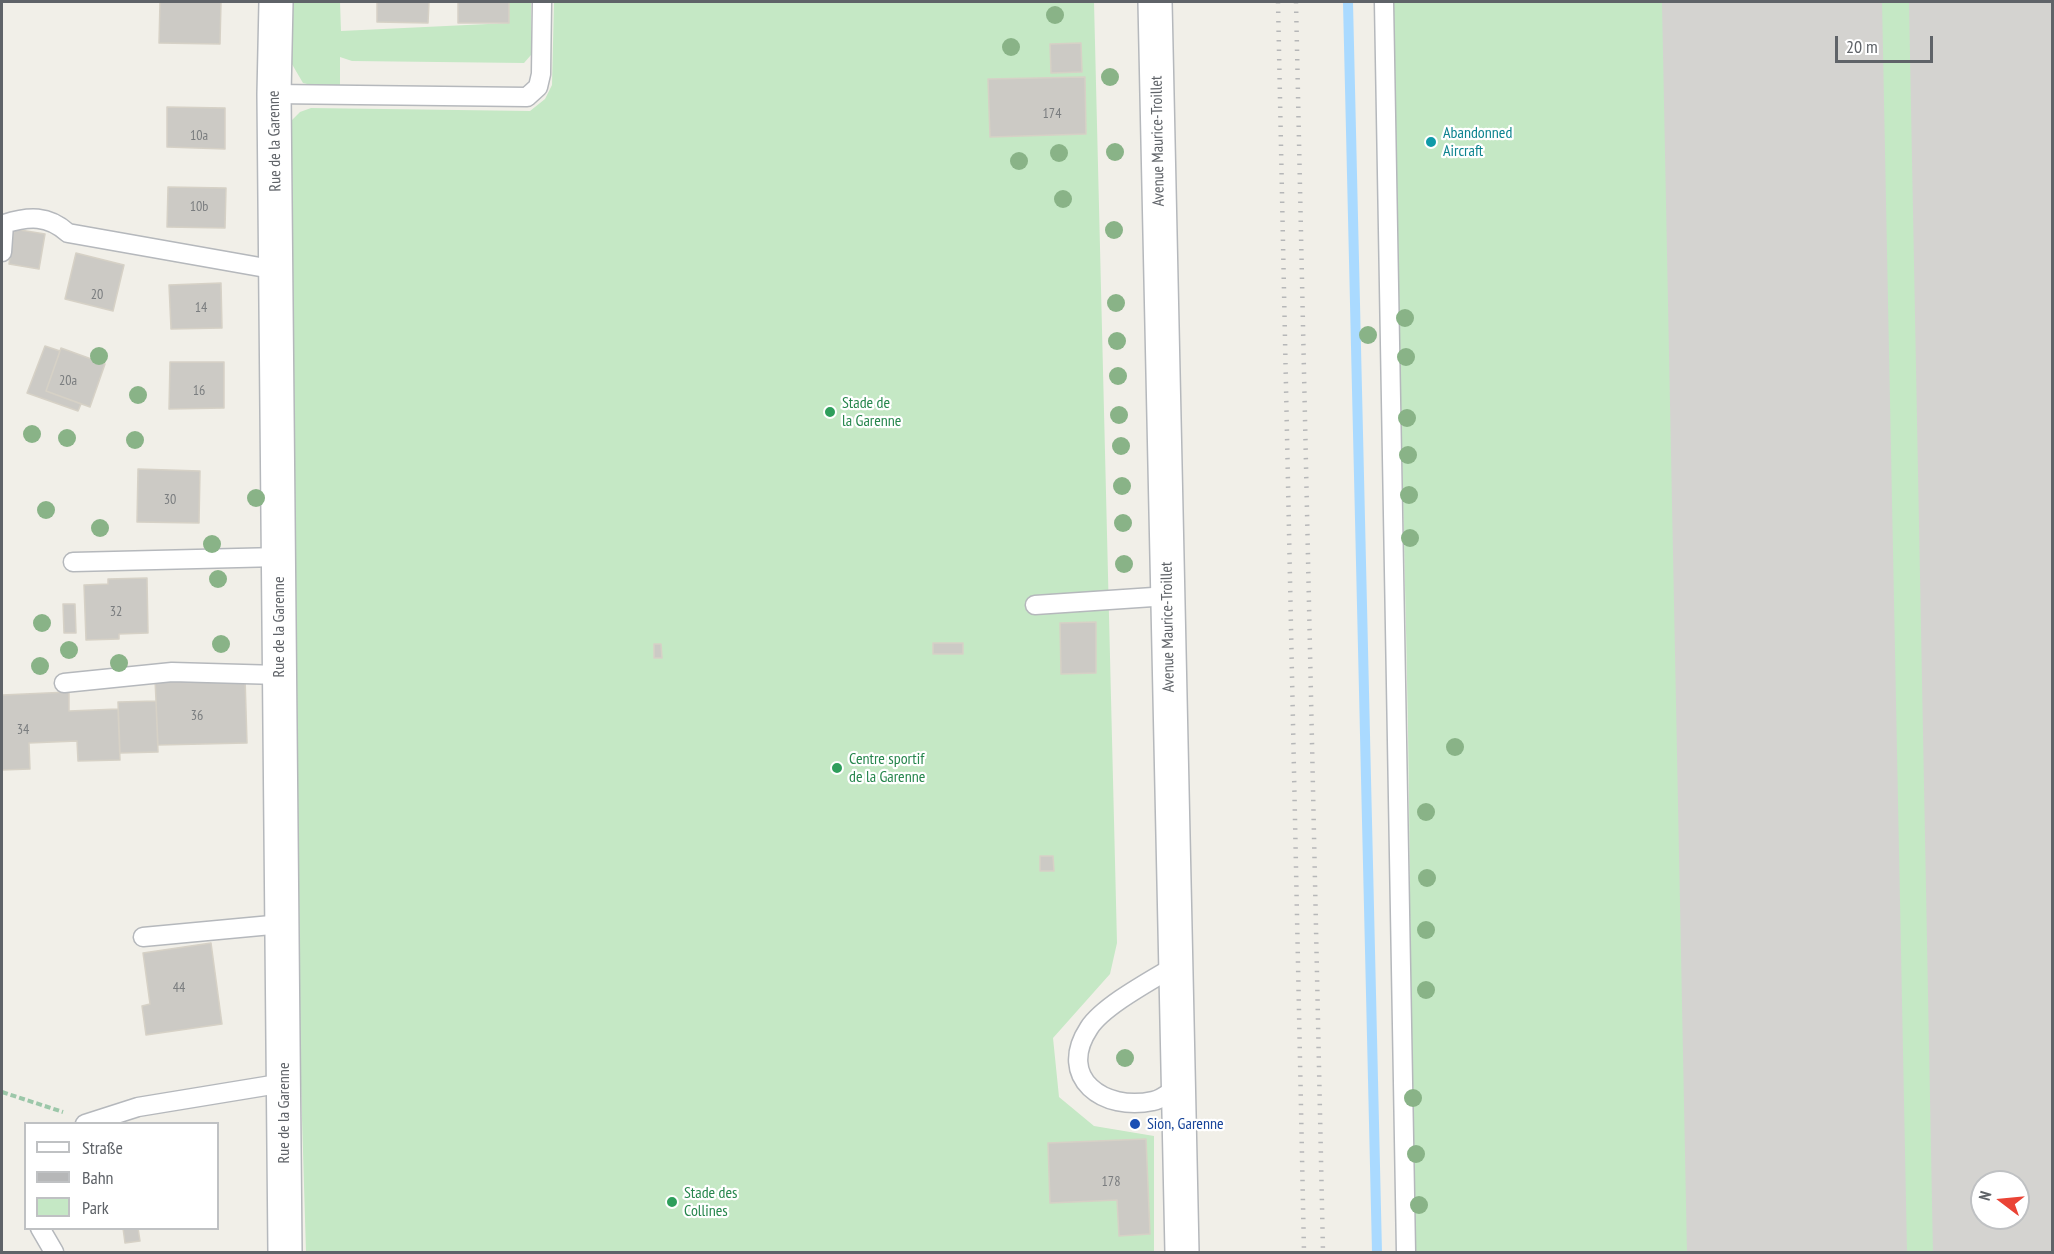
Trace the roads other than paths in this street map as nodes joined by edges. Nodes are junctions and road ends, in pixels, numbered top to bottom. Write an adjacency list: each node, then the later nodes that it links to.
1 (276, 2): 5 (street, Rue de la Garenne)
2 (542, 2): 5 (lane)
3 (1155, 2): 10 (street, Avenue Maurice-Troillet)
4 (1384, 2): 24 (lane)
5 (274, 94): 7 (street, Rue de la Garenne)
6 (2, 252): 7 (lane)
7 (277, 270): 8 (street, Rue de la Garenne)
8 (279, 557): 9 (lane); 12 (street, Rue de la Garenne)
9 (73, 562)
10 (1167, 596): 11 (lane); 16 (street, Avenue Maurice-Troillet)
11 (1035, 605)
12 (279, 675): 13 (lane); 14 (street, Rue de la Garenne)
13 (64, 683)
14 (282, 924): 15 (lane); 17 (street, Rue de la Garenne)
15 (143, 937)
16 (1175, 966): 18 (street, Avenue Maurice-Troillet); 18 (lane)
17 (284, 1083): 19 (lane); 22 (street, Rue de la Garenne)
18 (1177, 1088): 23 (street, Avenue Maurice-Troillet)
19 (87, 1122)
20 (40, 1230): 21 (lane)
21 (54, 1252)
22 (285, 1252)
23 (1182, 1252)
24 (1406, 1252)

